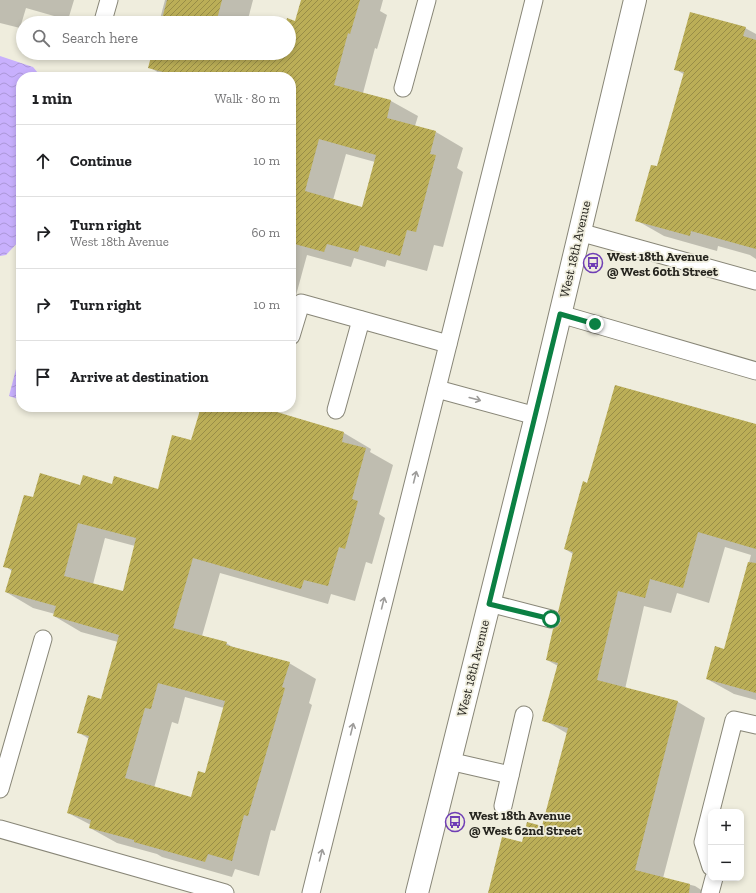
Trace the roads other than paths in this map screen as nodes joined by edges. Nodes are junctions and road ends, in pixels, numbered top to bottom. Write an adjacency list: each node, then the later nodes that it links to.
1 (109, 0): 5 (lane)
2 (427, 0): 6 (lane)
3 (534, 0): 12 (lane)
4 (635, 0): 7 (street, West 18th Avenue)
5 (104, 16)
6 (403, 88)
7 (579, 232): 8 (lane); 9 (street, West 18th Avenue)
8 (756, 281)
9 (560, 314): 13 (lane); 16 (street, West 18th Avenue)
10 (296, 320): 11 (lane)
11 (361, 320): 12 (lane); 15 (lane)
12 (448, 344): 14 (lane)
13 (756, 371)
14 (437, 389): 16 (lane, one-way to 16); 31 (lane, one-way to 14)
15 (336, 410)
16 (536, 416): 17 (street, West 18th Avenue)
17 (489, 604): 18 (lane); 22 (street, West 18th Avenue)
18 (551, 619)
19 (43, 639): 24 (lane)
20 (524, 715): 23 (lane)
21 (756, 725): 27 (lane)
22 (449, 761): 23 (lane); 32 (street, West 18th Avenue)
23 (510, 775): 25 (lane)
24 (0, 789)
25 (504, 806)
26 (0, 829): 29 (lane)
27 (708, 858)
28 (713, 881): 33 (lane)
29 (193, 888): 30 (lane)
30 (225, 893)
31 (311, 893)
32 (417, 893)
33 (710, 893)

